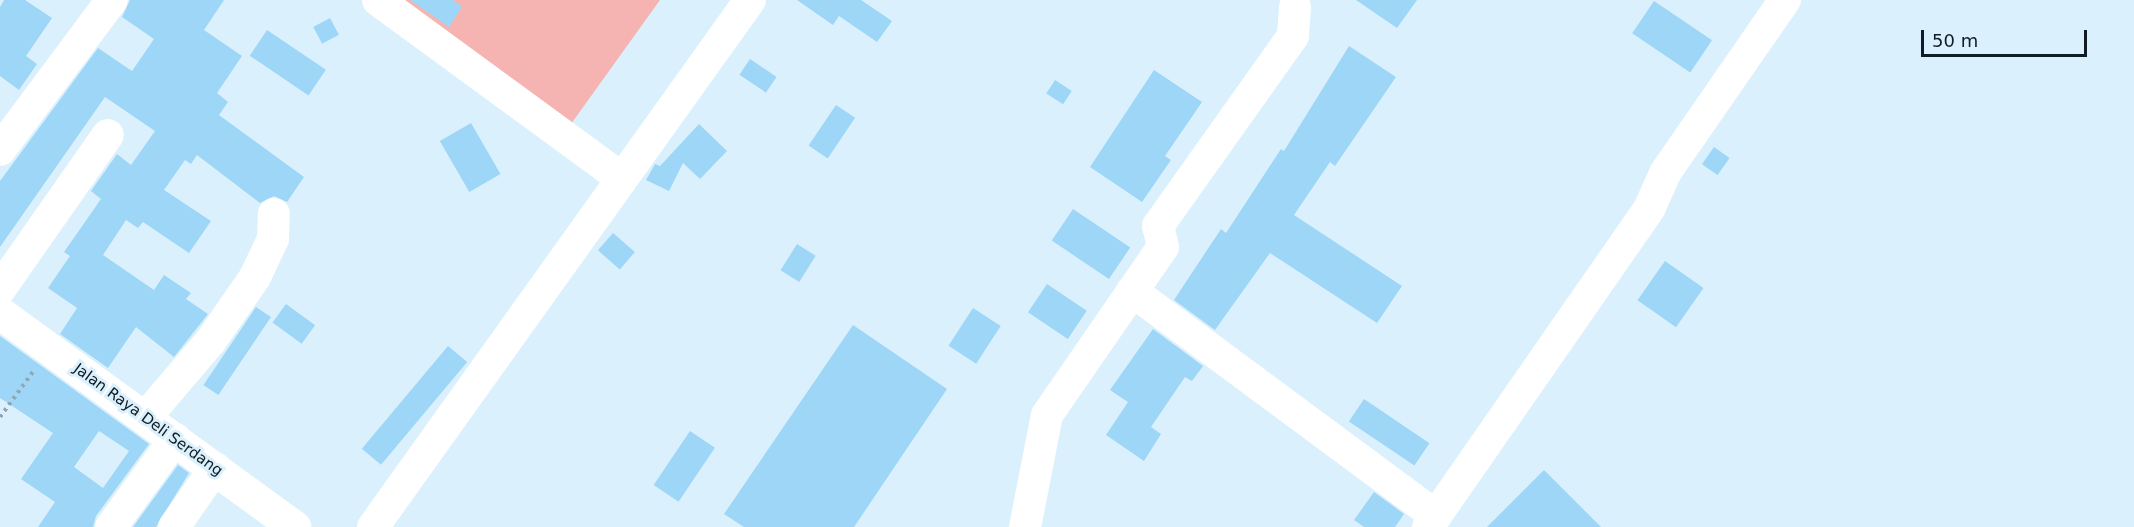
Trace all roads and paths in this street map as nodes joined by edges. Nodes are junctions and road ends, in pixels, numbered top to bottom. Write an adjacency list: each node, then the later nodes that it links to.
1 (112, 0): 7 (street)
2 (378, 0): 8 (street)
3 (750, 0): 8 (street)
4 (1785, 0): 18 (street)
5 (1293, 2): 11 (street)
6 (108, 135): 10 (street)
7 (0, 150)
8 (621, 178): 22 (street)
9 (274, 214): 15 (street)
10 (0, 289)
11 (1132, 291): 18 (street); 23 (street)
12 (0, 313): 13 (main road, Jalan Raya Deli Serdang)
13 (49, 349): 14 (path); 15 (main road, Jalan Raya Deli Serdang)
14 (0, 417)
15 (145, 418): 16 (main road, Jalan Raya Deli Serdang)
16 (175, 439): 17 (main road, Jalan Raya Deli Serdang); 19 (street)
17 (215, 468): 20 (street); 21 (main road, Jalan Raya Deli Serdang)
18 (1432, 521)
19 (111, 527)
20 (174, 527)
21 (295, 527)
22 (373, 527)
23 (1025, 527)

